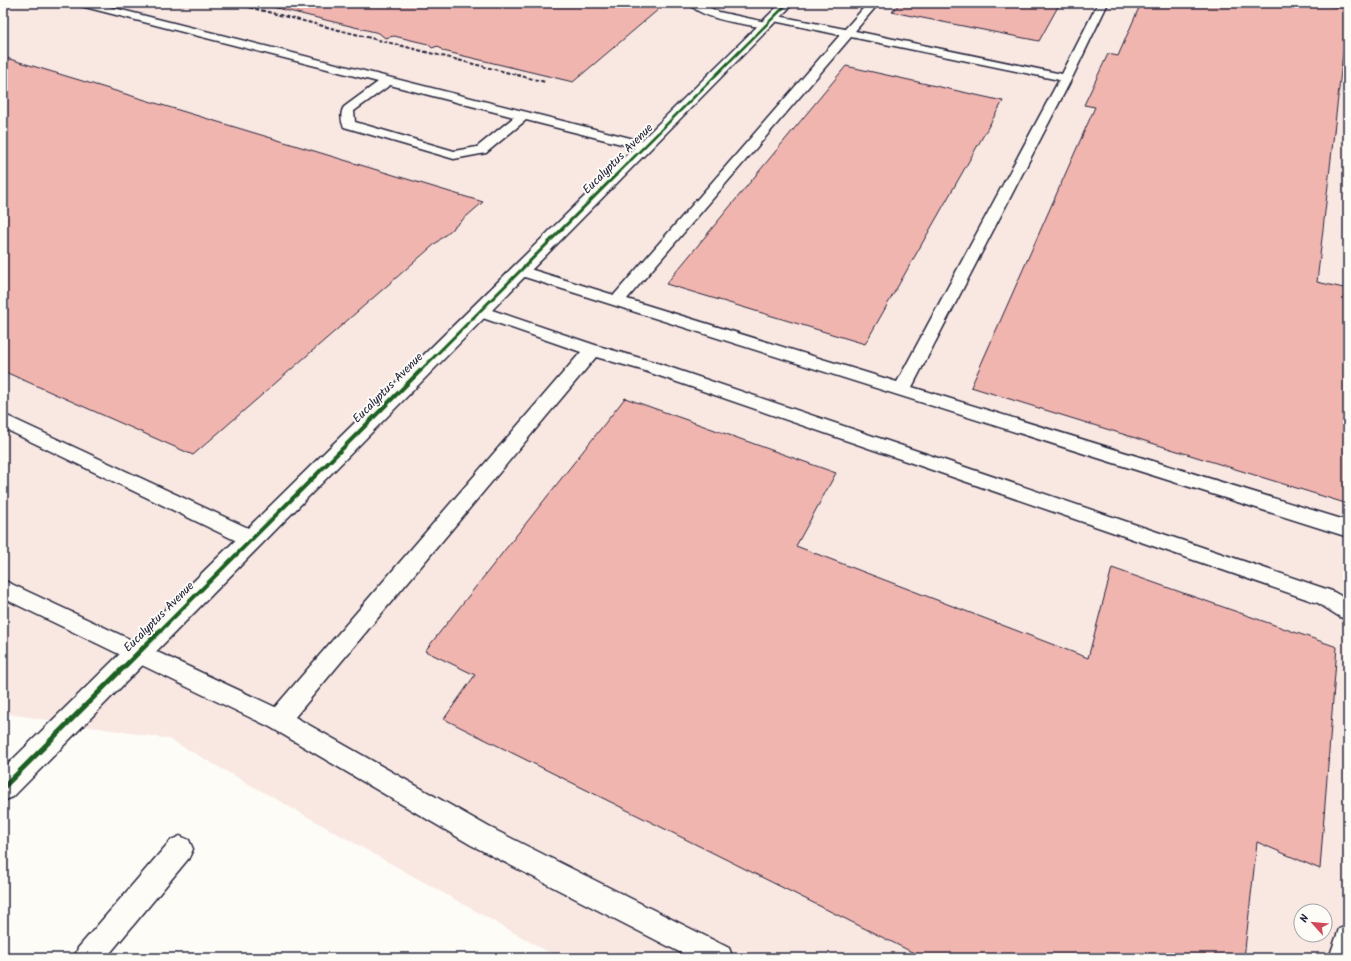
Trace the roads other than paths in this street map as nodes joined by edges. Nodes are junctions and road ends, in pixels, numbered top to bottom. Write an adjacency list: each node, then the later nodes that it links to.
1 (81, 3): 9 (lane)
2 (694, 3): 6 (lane)
3 (788, 3): 6 (street, Eucalyptus Avenue)
4 (874, 3): 7 (lane)
5 (1103, 3): 8 (lane)
6 (770, 21): 7 (lane); 11 (street, Eucalyptus Avenue)
7 (848, 33): 8 (lane); 13 (lane)
8 (1066, 78): 16 (lane)
9 (387, 81): 10 (lane); 10 (lane)
10 (523, 116): 11 (lane)
11 (645, 146): 12 (street, Eucalyptus Avenue)
12 (520, 271): 13 (lane); 14 (street, Eucalyptus Avenue)
13 (617, 301): 16 (lane)
14 (480, 311): 15 (lane); 19 (street, Eucalyptus Avenue)
15 (592, 350): 21 (lane); 23 (lane)
16 (902, 390): 18 (lane)
17 (3, 420): 19 (lane)
18 (1348, 528)
19 (252, 539): 22 (street, Eucalyptus Avenue)
20 (3, 588): 22 (lane)
21 (1348, 611)
22 (138, 653): 23 (lane); 24 (street, Eucalyptus Avenue)
23 (278, 720): 28 (lane)
24 (3, 788)
25 (180, 849): 27 (lane)
26 (1348, 938): 29 (lane)
27 (88, 958)
28 (720, 958)
29 (1343, 958)

